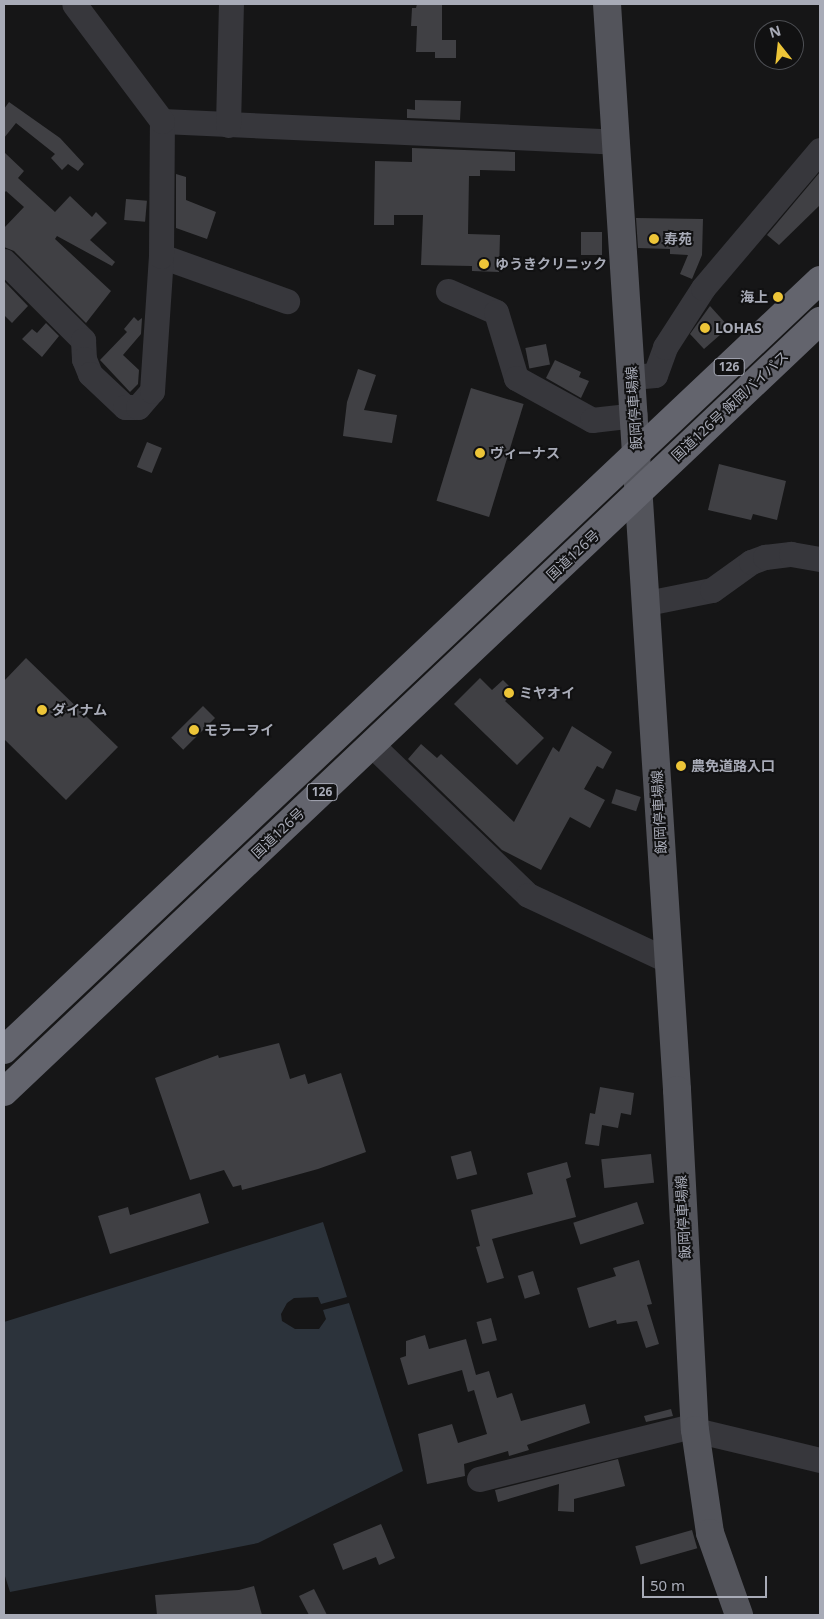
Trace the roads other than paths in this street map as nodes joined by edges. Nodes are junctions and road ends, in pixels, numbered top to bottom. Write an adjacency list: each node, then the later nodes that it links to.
1 (74, 4): 4 (street)
2 (231, 4): 5 (street)
3 (607, 4): 6 (main road, 飯岡停車場線)
4 (162, 121): 5 (street); 8 (street)
5 (228, 125): 6 (street)
6 (617, 142): 14 (main road, 飯岡停車場線)
7 (820, 150): 14 (street)
8 (162, 256): 9 (street); 12 (street)
9 (4, 261)
10 (820, 280): 16 (highway, 国道126号 飯岡バイパス / 126)
11 (448, 291): 15 (street)
12 (287, 301)
13 (820, 321): 17 (highway, 国道126号 飯岡バイパス / 126)
14 (632, 377): 15 (main road, 飯岡停車場線)
15 (635, 415): 16 (main road, 飯岡停車場線)
16 (637, 453): 17 (main road, 飯岡停車場線); 22 (highway, 126)
17 (640, 492): 19 (main road, 飯岡停車場線); 20 (highway, 国道126号 / 126)
18 (820, 559): 19 (street)
19 (647, 602): 21 (main road, 飯岡停車場線)
20 (372, 745): 21 (street); 23 (highway, 国道126号 / 126)
21 (668, 961): 24 (main road, 飯岡停車場線)
22 (4, 1050)
23 (4, 1092)
24 (695, 1428): 25 (street); 26 (street); 27 (main road, 飯岡停車場線)
25 (820, 1460)
26 (479, 1479)
27 (739, 1615)

